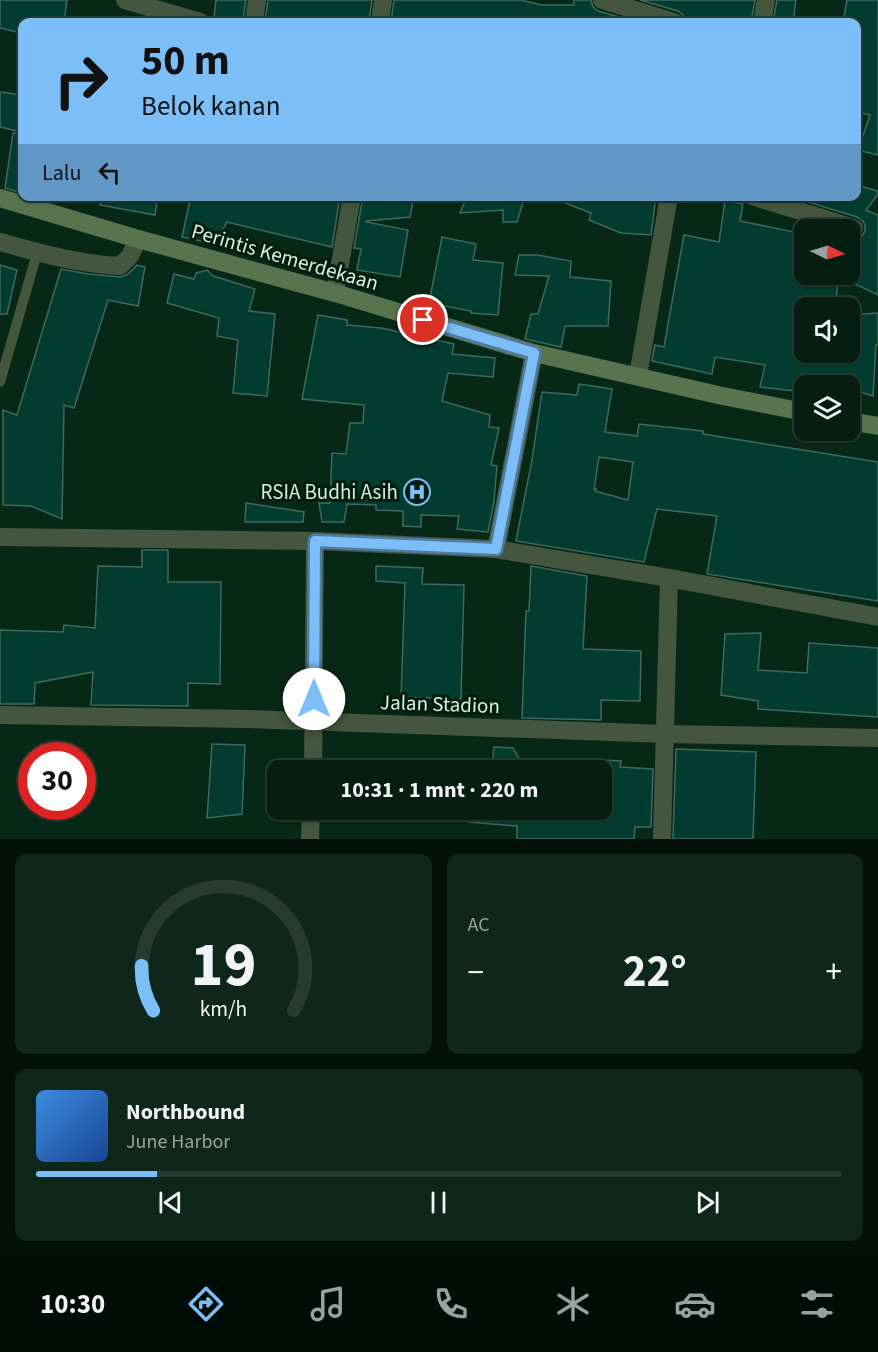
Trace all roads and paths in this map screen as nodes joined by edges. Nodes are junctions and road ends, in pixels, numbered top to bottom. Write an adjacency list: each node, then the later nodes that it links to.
1 (125, 0): 6 (street)
2 (257, 0): 7 (street)
3 (383, 0): 8 (street)
4 (602, 0): 9 (street)
5 (766, 0): 10 (street)
6 (187, 18)
7 (255, 18)
8 (381, 18)
9 (661, 18)
10 (763, 18)
11 (0, 198): 16 (street, Perintis Kemerdekaan)
12 (351, 201): 19 (street)
13 (668, 201): 21 (street)
14 (768, 201): 15 (street)
15 (825, 219)
16 (138, 239): 18 (street); 19 (street, Perintis Kemerdekaan)
17 (0, 242): 18 (street)
18 (37, 253): 22 (lane)
19 (335, 294): 20 (street, Perintis Kemerdekaan)
20 (534, 353): 21 (street, Perintis Kemerdekaan); 28 (street)
21 (638, 376): 23 (street, Perintis Kemerdekaan)
22 (0, 382)
23 (794, 410)
24 (860, 422): 25 (street)
25 (878, 426)
26 (0, 537): 27 (street)
27 (315, 541): 28 (street); 32 (street)
28 (496, 549): 29 (street)
29 (669, 578): 30 (street); 33 (street)
30 (878, 617)
31 (0, 715): 32 (street, Jalan Stadion)
32 (314, 721): 33 (street, Jalan Stadion); 35 (street)
33 (666, 734): 34 (street, Jalan Stadion); 38 (street)
34 (878, 738)
35 (313, 760)
36 (311, 820): 37 (street)
37 (310, 839)
38 (662, 839)

